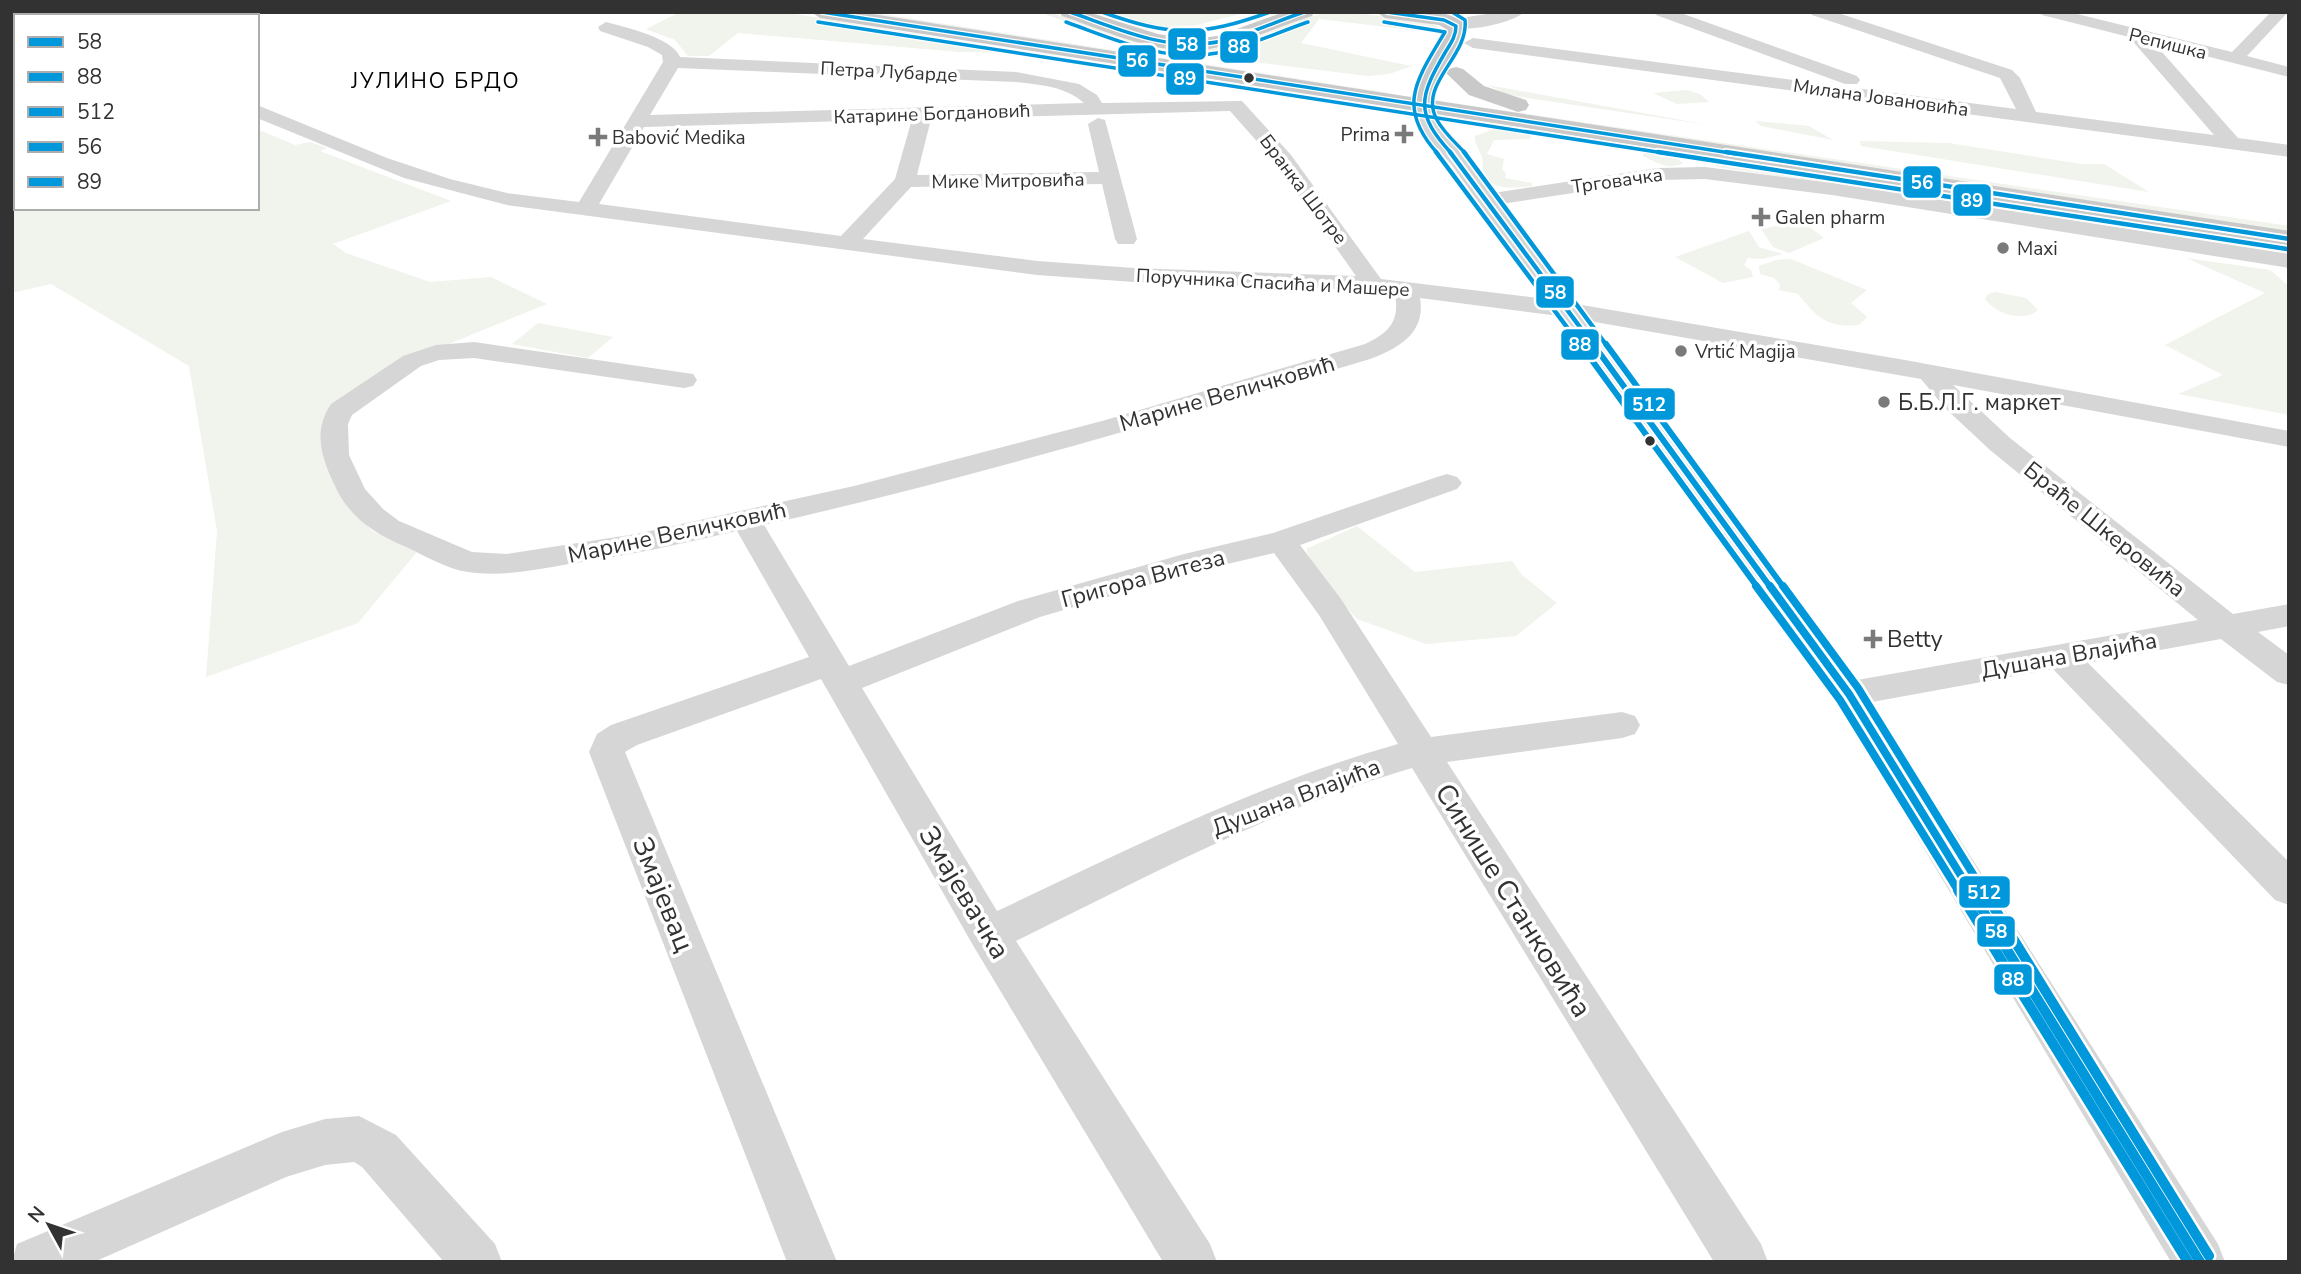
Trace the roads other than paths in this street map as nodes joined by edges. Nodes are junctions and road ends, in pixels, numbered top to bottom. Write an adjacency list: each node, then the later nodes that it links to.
1 (820, 12): 28 (main road)
2 (880, 12): 26 (main road)
3 (1069, 12): 17 (main road)
4 (1276, 12): 17 (main road)
5 (1306, 12): 17 (main road)
6 (1385, 12): 15 (main road)
7 (1499, 12): 15 (street)
8 (1516, 12): 15 (street)
9 (1662, 12): 27 (street)
10 (1818, 12): 21 (street)
11 (2048, 12): 18 (street, Репишка)
12 (2086, 12): 18 (street)
13 (2280, 13): 14 (street); 22 (street)
14 (2289, 15)
15 (1455, 19): 19 (main road); 24 (main road)
16 (606, 27): 23 (street)
17 (1144, 36)
18 (2137, 36): 22 (street, Репишка); 37 (street)
19 (1473, 43): 24 (main road); 27 (street, Милана Јовановића)
20 (1977, 46): 21 (street)
21 (1951, 56): 34 (street)
22 (2235, 59): 25 (street, Репишка)
23 (672, 62): 33 (street, Петра Лубарде); 36 (street)
24 (1448, 67): 26 (main road); 28 (main road); 30 (main road)
25 (2289, 72)
26 (1352, 83): 28 (main road)
27 (1858, 88): 34 (street, Милана Јовановића)
28 (1432, 101): 30 (main road, Трговачка); 35 (main road, Трговачка); 39 (street)
29 (1227, 105): 33 (street, Катарине Богдановић); 51 (street, Бранка Шотре)
30 (1536, 110): 46 (main road, Трговачка)
31 (259, 112): 45 (street, Поручника Спасића и Машере)
32 (923, 114): 33 (street, Катарине Богдановић); 36 (street, Катарине Богдановић); 43 (street)
33 (1097, 116): 42 (street)
34 (2029, 117): 37 (street, Милана Јовановића)
35 (1514, 120): 38 (main road, Трговачка); 39 (main road)
36 (638, 121): 45 (street)
37 (2231, 143): 40 (street, Милана Јовановића)
38 (1699, 148): 41 (street); 48 (main road, Трговачка)
39 (1457, 151): 44 (street)
40 (2289, 151)
41 (1704, 173): 44 (street, Трговачка); 50 (street, Трговачка)
42 (1111, 178): 43 (street, Мике Митровића); 47 (street)
43 (905, 181): 49 (street)
44 (1486, 200): 53 (street)
45 (585, 210): 49 (street, Поручника Спасића и Машере)
46 (2289, 223)
47 (1126, 239)
48 (2289, 239)
49 (846, 244): 51 (street, Поручника Спасића и Машере)
50 (2289, 261)
51 (1373, 285): 52 (street, Поручника Спасића и Машере)
52 (1406, 288): 53 (street, Поручника Спасића и Машере); 58 (street, Марине Величковић)
53 (1564, 308): 54 (street, Поручника Спасића и Машере); 65 (street)
54 (1930, 373): 56 (street, Поручника Спасића и Машере); 61 (street, Браће Шкеровића)
55 (684, 380): 58 (street, Марине Величковић)
56 (2289, 439)
57 (1447, 483): 59 (street, Григора Витеза)
58 (745, 519): 63 (street, Змајевачка)
59 (1281, 541): 63 (street, Григора Витеза); 67 (street, Синише Станковића)
60 (2289, 615): 61 (street, Душана Влајића)
61 (2228, 626): 62 (street, Душана Влајића); 64 (street, Браће Шкеровића)
62 (2061, 657): 65 (street, Душана Влајића); 68 (street)
63 (836, 673): 69 (street, Змајевачка); 72 (street, Змајевац)
64 (2289, 673)
65 (1849, 694): 75 (street)
66 (1622, 725): 67 (street, Душана Влајића)
67 (1420, 752): 69 (street, Душана Влајића); 74 (street, Синише Станковића)
68 (2289, 888)
69 (989, 934): 73 (street, Змајевачка)
70 (35, 1262): 71 (street)
71 (477, 1262)
72 (812, 1262)
73 (1192, 1262)
74 (1743, 1262)
75 (2200, 1262)

